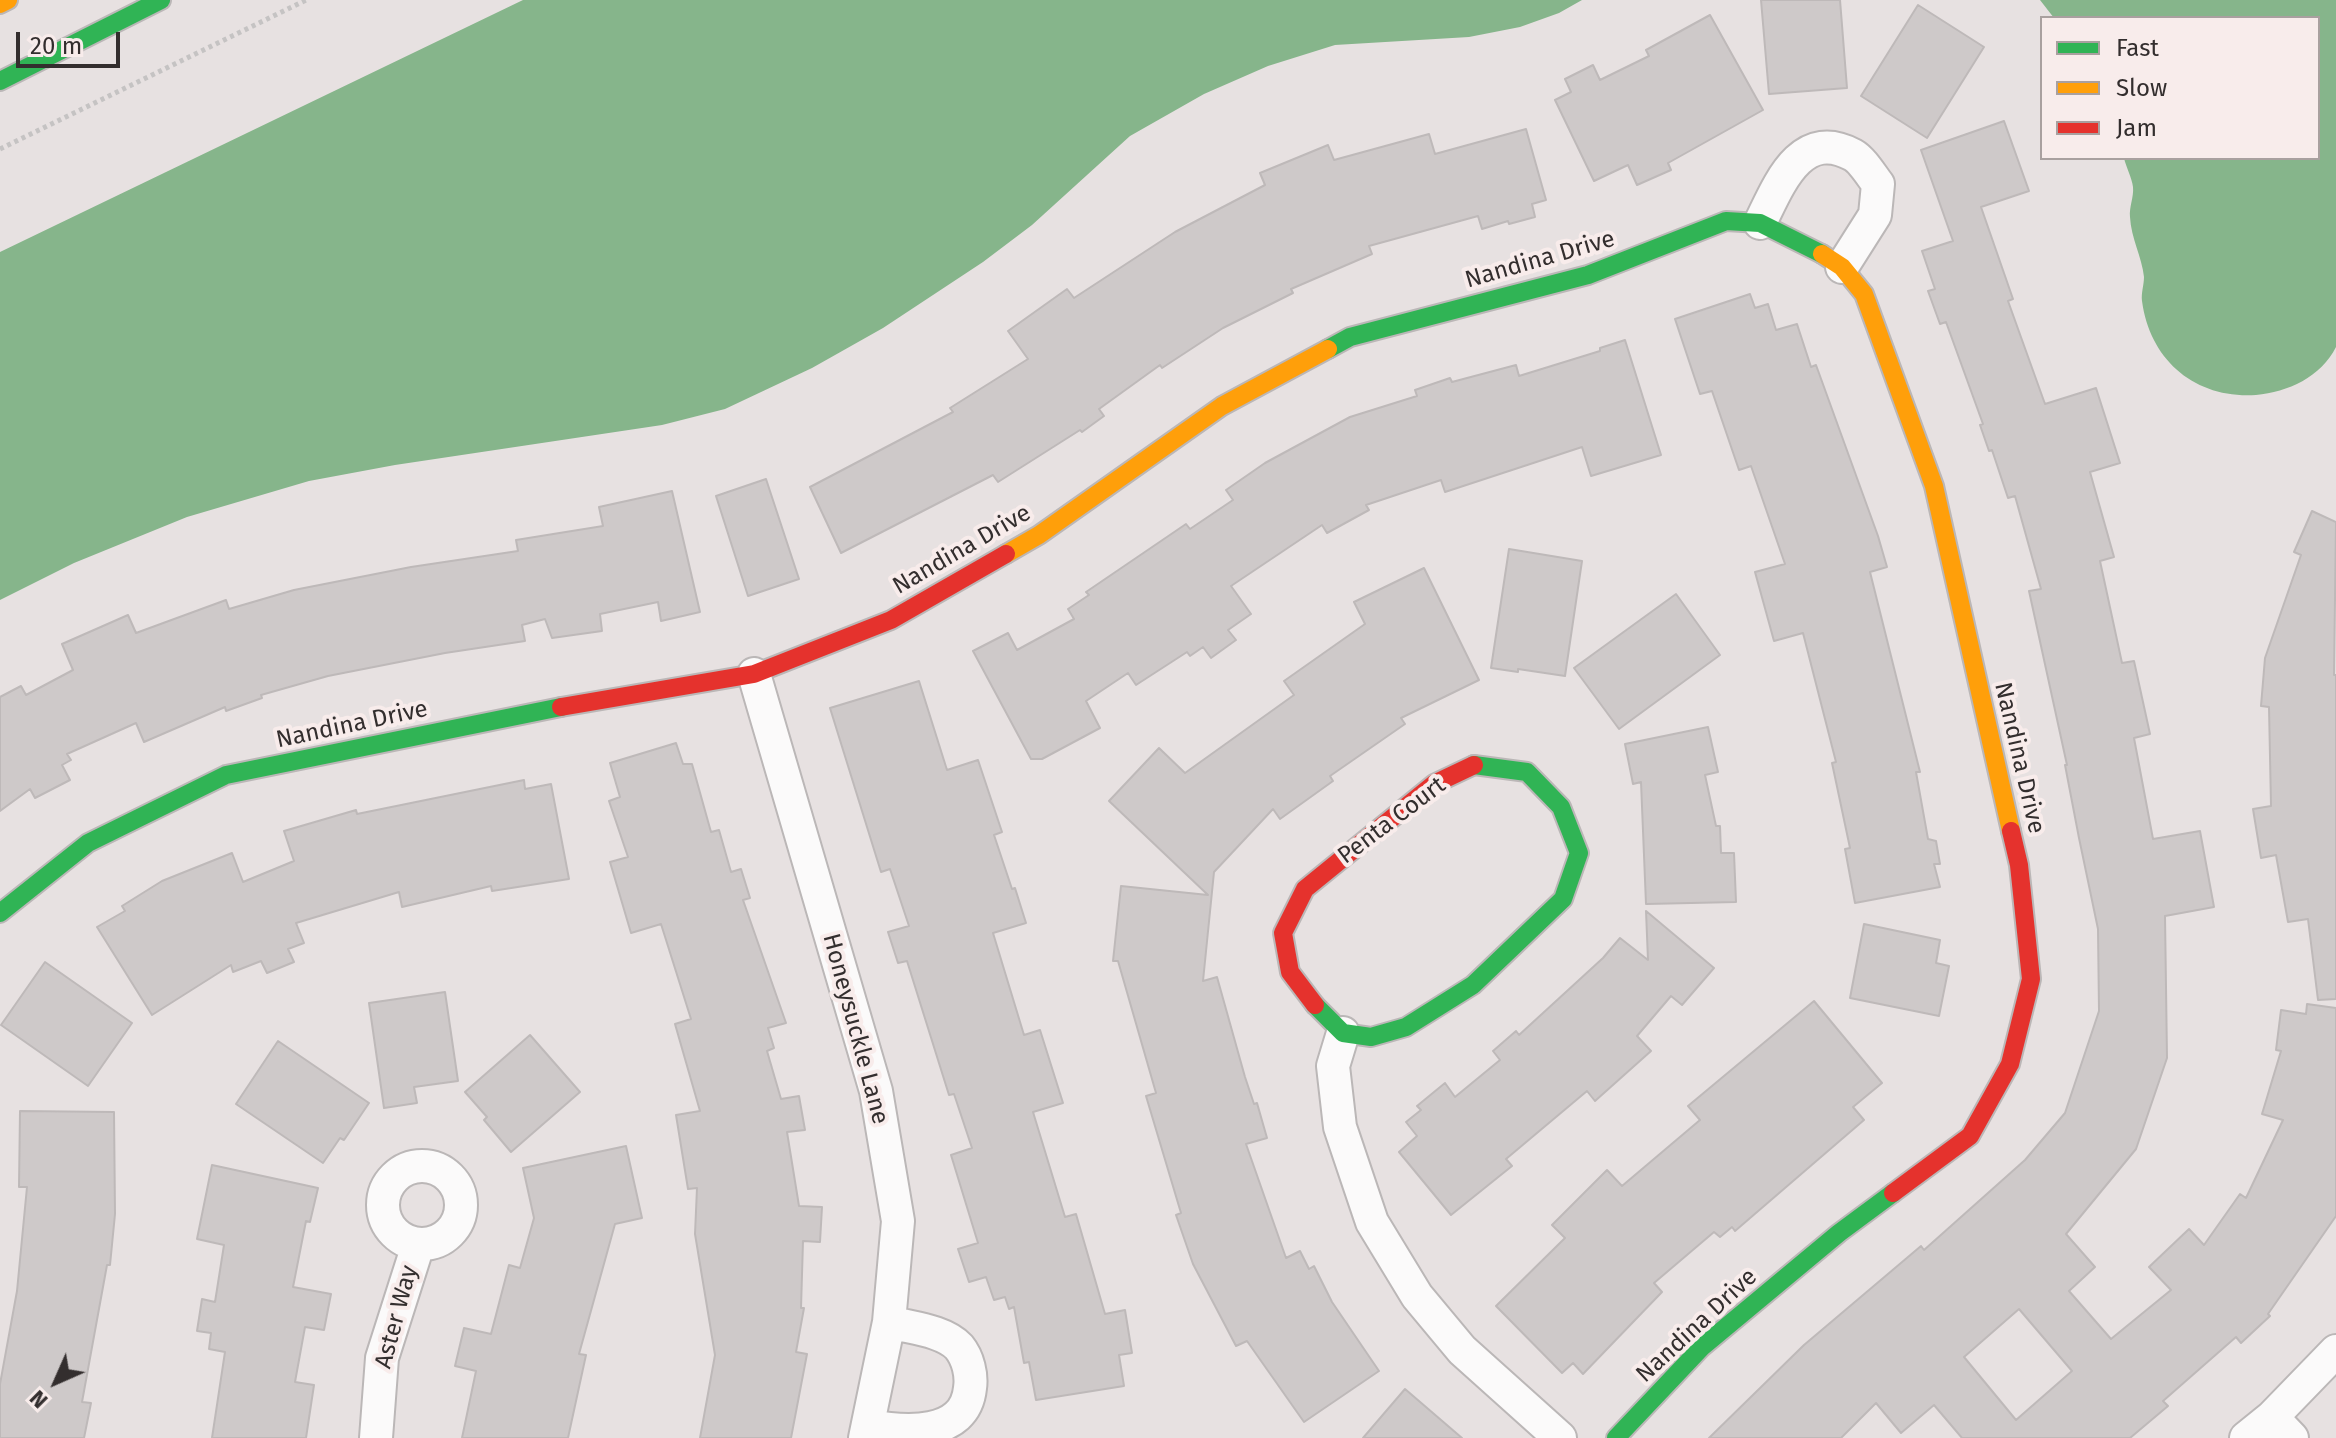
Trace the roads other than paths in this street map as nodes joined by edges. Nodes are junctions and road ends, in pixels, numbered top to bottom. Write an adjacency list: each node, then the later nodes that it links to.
1 (8, 0): 3 (street)
2 (161, 0): 4 (street)
3 (0, 4)
4 (0, 81)
5 (1760, 223): 6 (street, Nandina Drive); 6 (street); 7 (street, Nandina Drive)
6 (1842, 267): 17 (street, Nandina Drive)
7 (754, 674): 8 (street, Nandina Drive); 11 (street, Honeysuckle Lane)
8 (0, 913)
9 (1343, 1033): 9 (street, Penta Court); 16 (street)
10 (418, 1245): 15 (street, Aster Way)
11 (889, 1322): 14 (street, Honeysuckle Lane); 14 (street)
12 (2336, 1351): 13 (street)
13 (2282, 1427): 18 (street)
14 (866, 1432)
15 (376, 1438)
16 (1560, 1438)
17 (1616, 1438)
18 (2246, 1438)

